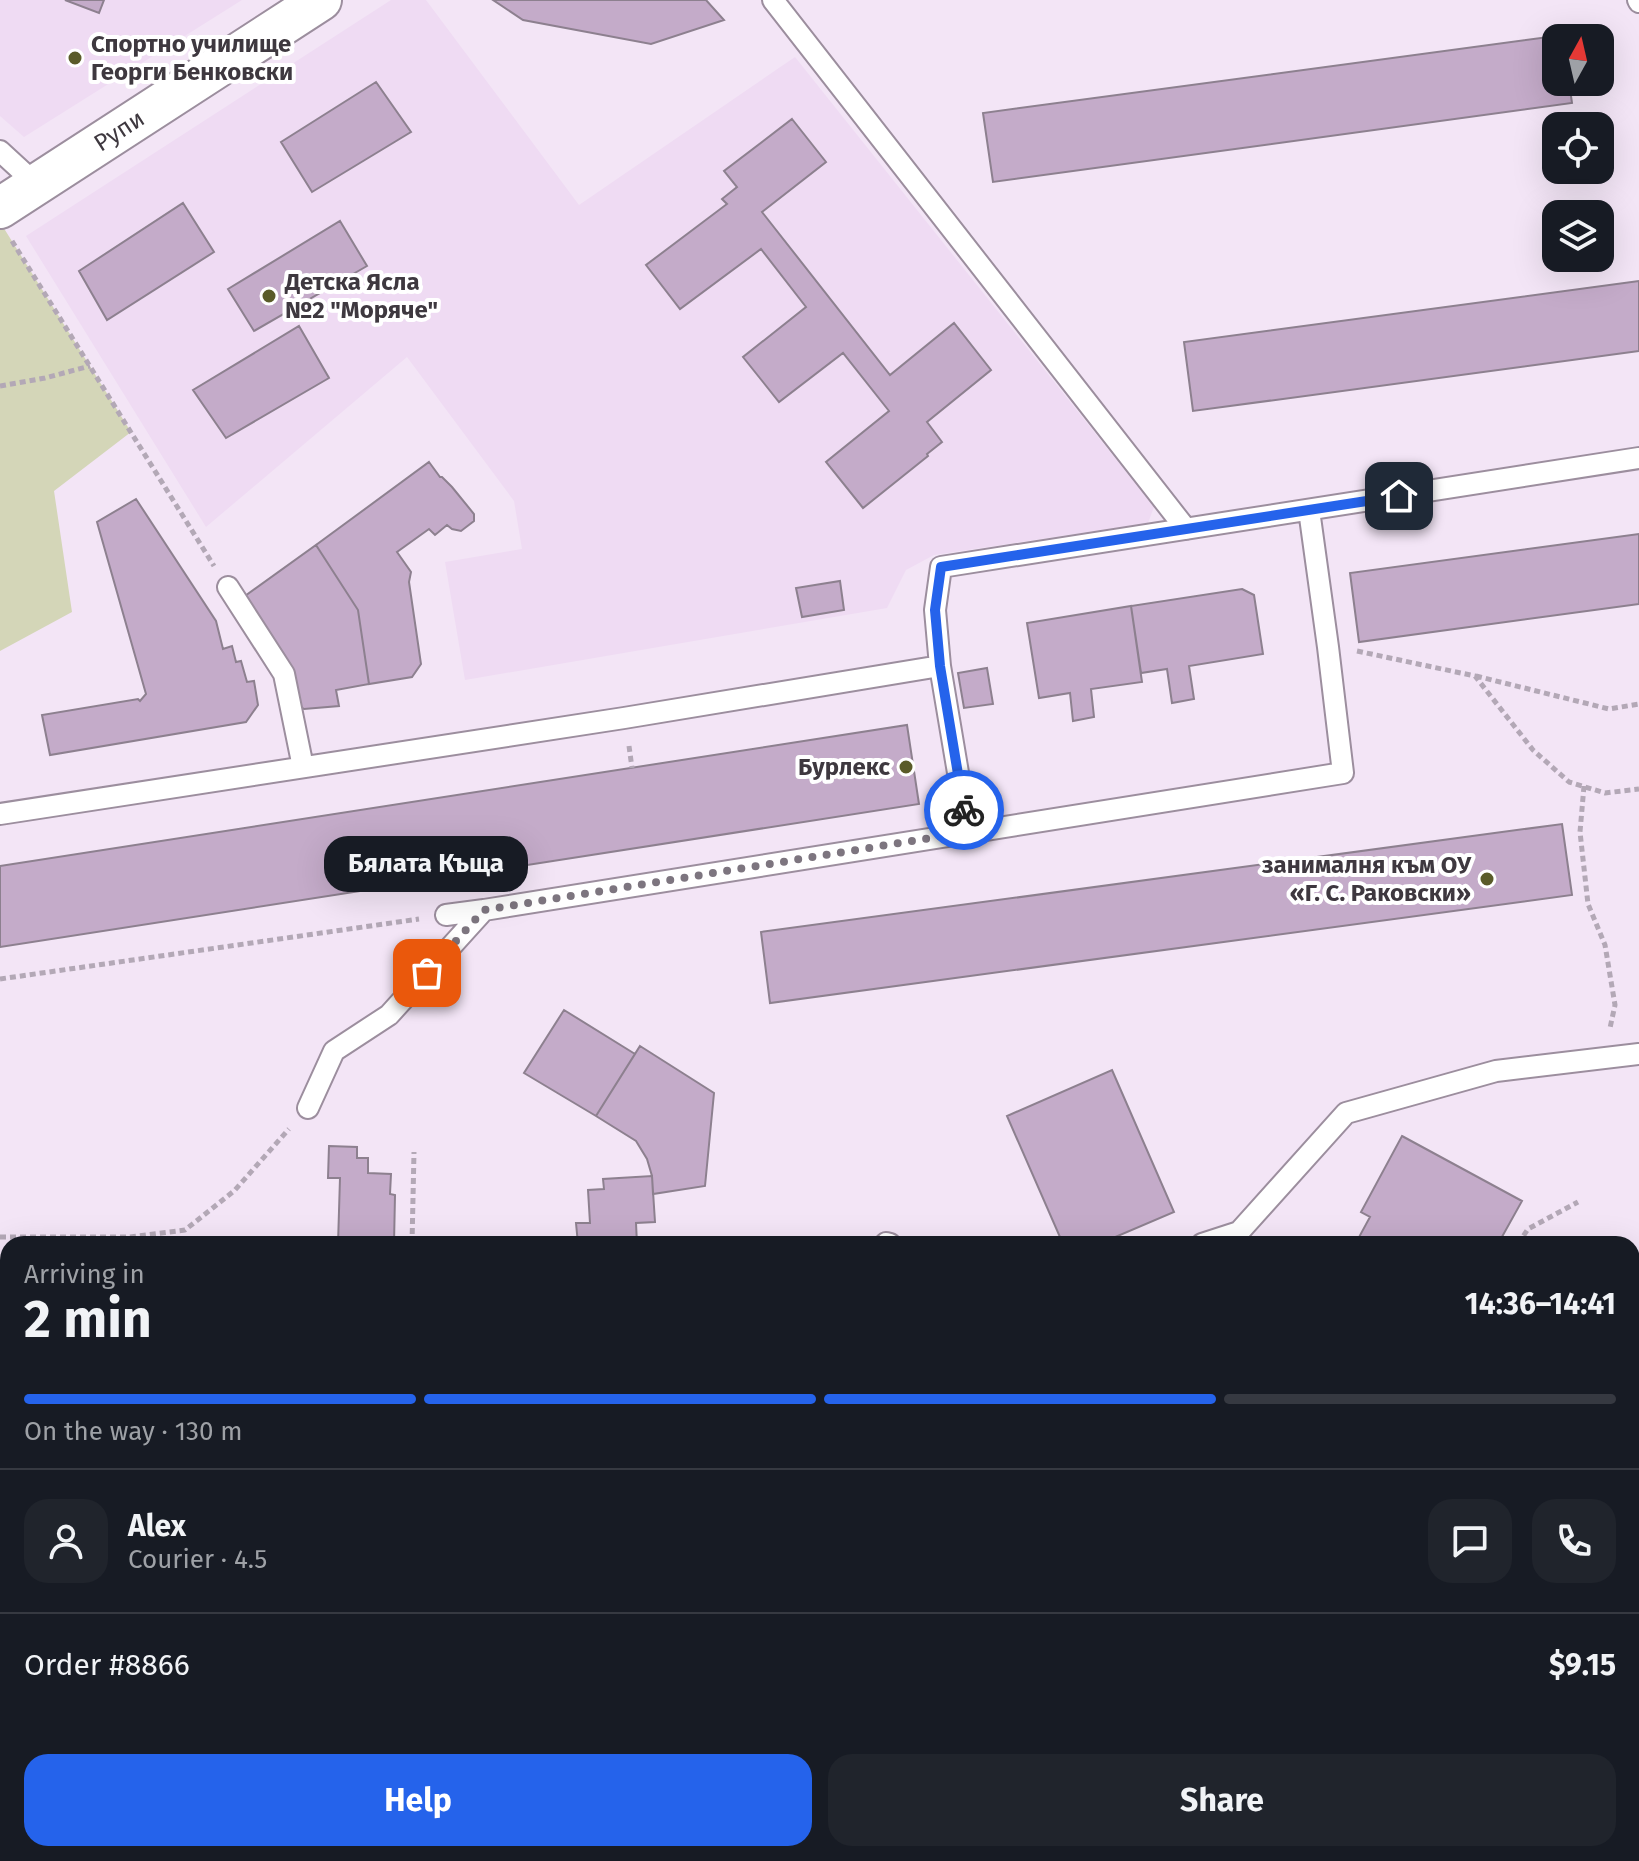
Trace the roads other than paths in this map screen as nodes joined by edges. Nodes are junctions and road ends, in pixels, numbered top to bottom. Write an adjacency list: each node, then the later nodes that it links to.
1 (321, 0): 4 (street, Рупи)
2 (773, 0): 8 (lane)
3 (0, 151): 4 (lane)
4 (37, 185): 5 (street, Рупи)
5 (4, 222)
6 (1639, 458): 7 (lane)
7 (1309, 510): 8 (lane); 13 (lane)
8 (1186, 529): 10 (lane)
9 (228, 587): 11 (lane)
10 (940, 666): 11 (lane); 13 (lane)
11 (303, 767): 12 (lane)
12 (0, 814)
13 (968, 832): 14 (lane)
14 (484, 910): 15 (lane); 17 (lane)
15 (446, 915)
16 (1639, 1054): 18 (lane)
17 (308, 1108)
18 (1227, 1236)

